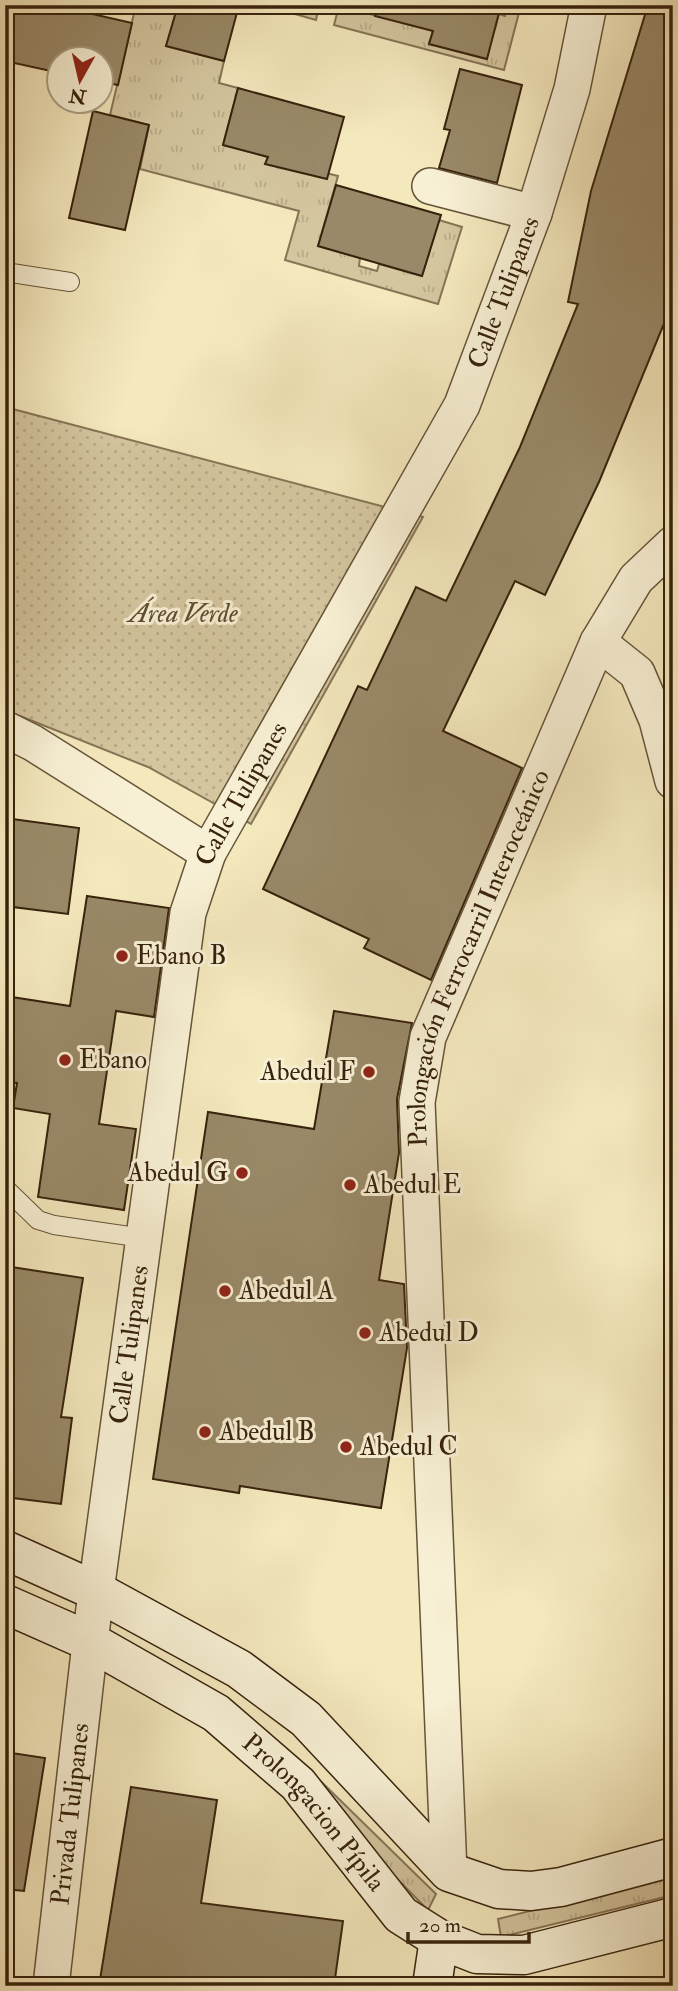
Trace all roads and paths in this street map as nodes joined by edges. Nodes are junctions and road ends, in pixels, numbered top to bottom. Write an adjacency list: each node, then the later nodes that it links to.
1 (589, 5): 3 (street, Calle Tulipanes)
2 (430, 186): 3 (street)
3 (534, 213): 10 (street, Calle Tulipanes)
4 (5, 272): 5 (lane)
5 (70, 282)
6 (673, 544): 7 (street, Prolongación Ferrocarril Interoceánico)
7 (598, 642): 9 (street); 18 (street, Prolongación Ferrocarril Interoceánico)
8 (5, 729): 10 (street)
9 (673, 782)
10 (208, 853): 12 (street, Calle Tulipanes)
11 (5, 1188): 12 (lane)
12 (143, 1238): 14 (street, Calle Tulipanes)
13 (5, 1550): 14 (main road, Prolongacion Pípila)
14 (96, 1591): 16 (street, Calle Tulipanes); 18 (main road, Prolongacion Pípila)
15 (5, 1604): 16 (main road, Prolongacion Pípila)
16 (91, 1642): 20 (main road, Prolongacion Pípila); 21 (street, Privada Tulipanes)
17 (673, 1857): 18 (main road, Prolongacion Pípila)
18 (449, 1872)
19 (673, 1917): 20 (main road, Prolongacion Pípila)
20 (439, 1940): 22 (main road)
21 (51, 1986)
22 (432, 1986)

